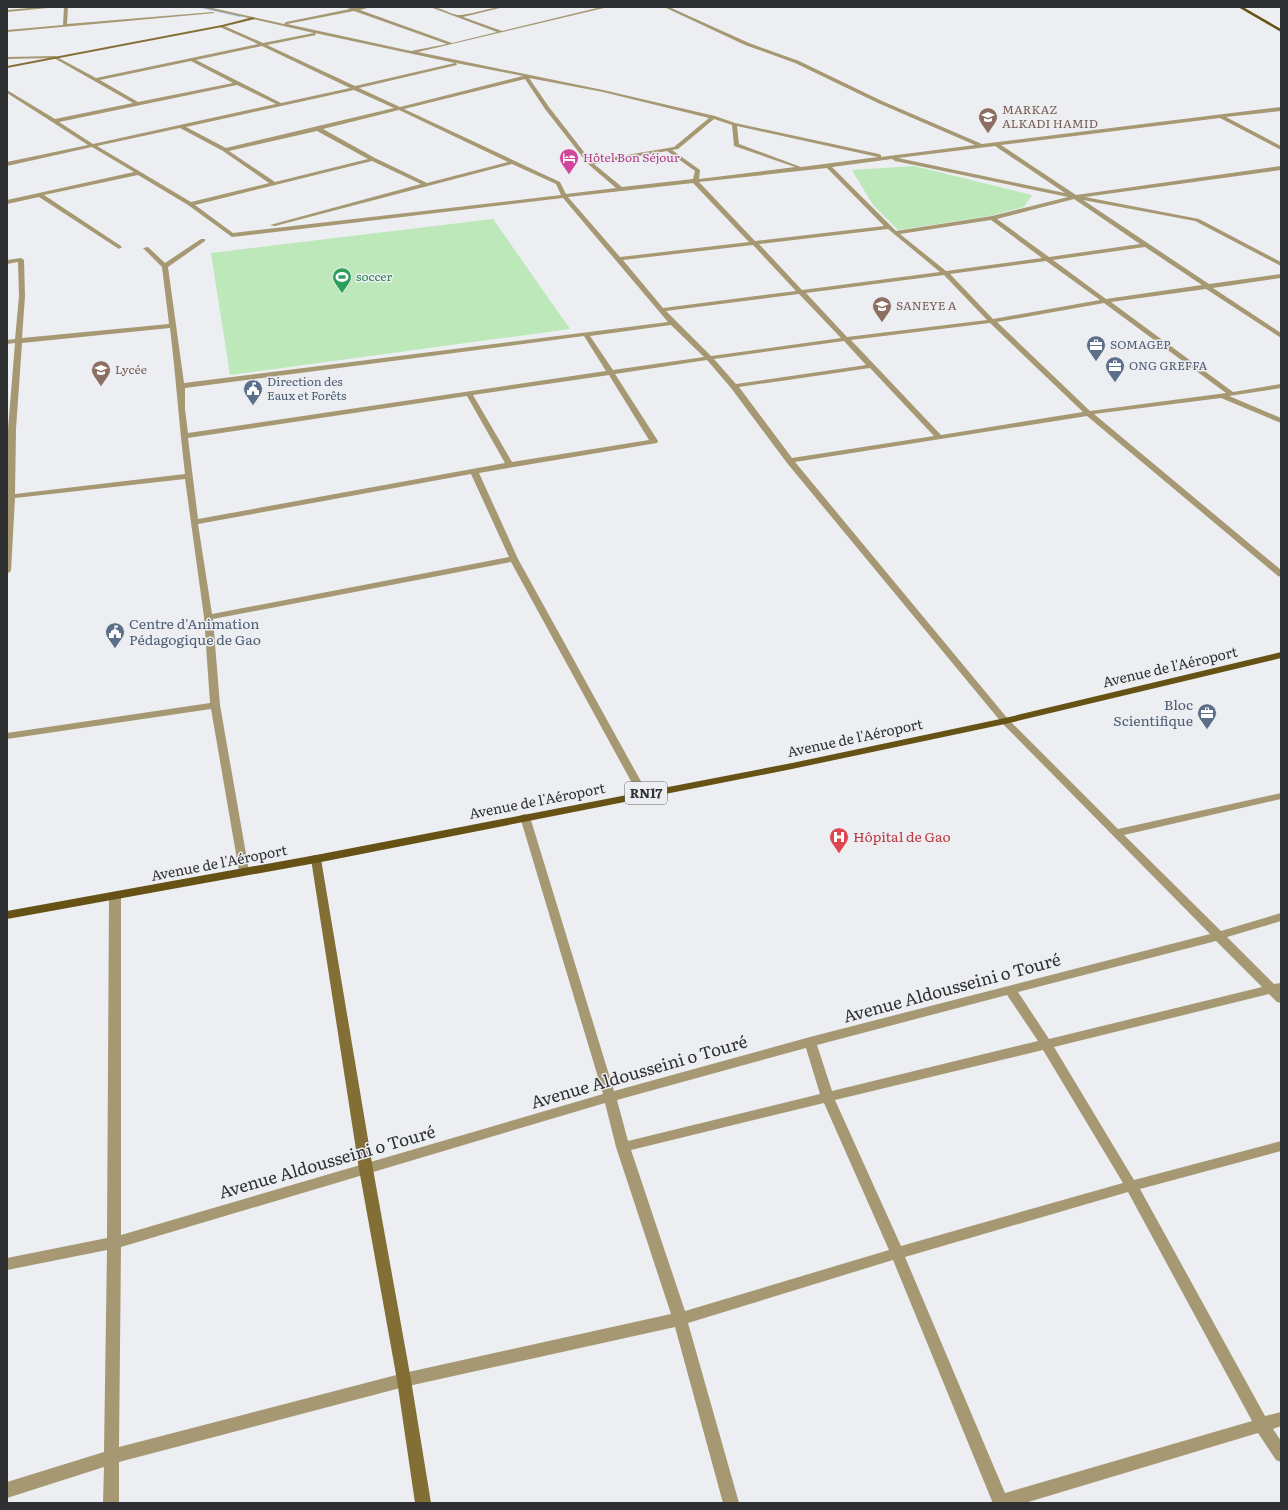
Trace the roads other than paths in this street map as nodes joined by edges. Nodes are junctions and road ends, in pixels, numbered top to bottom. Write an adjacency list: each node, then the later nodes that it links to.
1 (56, 7): 13 (street)
2 (66, 7): 19 (street)
3 (202, 7): 14 (street)
4 (347, 7): 12 (street)
5 (369, 7): 12 (street)
6 (432, 7): 15 (street)
7 (501, 7): 15 (street)
8 (606, 7): 23 (street)
9 (666, 7): 52 (street)
10 (1240, 7): 22 (main road)
11 (324, 9): 17 (street)
12 (355, 10): 17 (street); 25 (street)
13 (7, 11)
14 (223, 12): 16 (street); 19 (street)
15 (459, 16): 23 (street)
16 (253, 18): 18 (street); 20 (street)
17 (299, 21): 18 (street)
18 (280, 24): 24 (street)
19 (65, 26): 21 (street)
20 (222, 26): 26 (street); 28 (street)
21 (7, 31)
22 (1281, 31)
23 (502, 32): 25 (street)
24 (318, 33): 26 (street); 27 (street)
25 (452, 44): 27 (street)
26 (264, 45): 30 (street); 36 (street)
27 (409, 52): 31 (street)
28 (55, 57): 29 (street); 32 (street); 34 (street)
29 (7, 58)
30 (192, 60): 34 (street); 35 (street)
31 (459, 63): 33 (street); 36 (street)
32 (7, 66)
33 (526, 77): 42 (street); 44 (street); 59 (street)
34 (95, 80): 40 (street)
35 (238, 83): 40 (street); 41 (street)
36 (355, 88): 41 (street); 42 (street)
37 (7, 90): 38 (street)
38 (14, 95): 39 (street); 46 (street)
39 (7, 96)
40 (138, 104): 46 (street)
41 (280, 104): 48 (street)
42 (399, 109): 49 (street); 58 (street)
43 (1281, 109): 45 (street)
44 (712, 117): 47 (street); 54 (street)
45 (1222, 117): 50 (street); 53 (street)
46 (54, 121): 51 (street)
47 (734, 124): 56 (street); 62 (street)
48 (180, 126): 51 (street); 55 (street)
49 (318, 129): 55 (street); 57 (street)
50 (996, 144): 52 (street); 71 (street)
51 (92, 145): 60 (street); 64 (street)
52 (981, 146): 56 (street)
53 (1281, 148)
54 (667, 149): 59 (street); 65 (street)
55 (225, 150): 66 (street)
56 (886, 158): 61 (street); 71 (street)
57 (373, 159): 66 (street); 67 (street)
58 (513, 162): 67 (street); 70 (street)
59 (590, 163): 68 (street)
60 (7, 164)
61 (828, 166): 62 (street); 77 (street)
62 (803, 168): 65 (street)
63 (1281, 168): 71 (street)
64 (138, 174): 69 (street); 73 (street)
65 (696, 181): 68 (street); 81 (street)
66 (273, 183): 73 (street)
67 (427, 185): 74 (street)
68 (622, 190): 70 (street)
69 (40, 195): 72 (street); 83 (street)
70 (565, 197): 76 (street); 86 (street)
71 (1075, 197): 75 (street); 82 (street); 88 (street)
72 (7, 202)
73 (190, 204): 79 (street)
74 (327, 211): 76 (street); 79 (street)
75 (992, 218): 78 (street); 85 (street)
76 (333, 223): 79 (street)
77 (889, 227): 78 (street); 81 (street)
78 (895, 233): 90 (street)
79 (232, 235)
80 (203, 240): 89 (street)
81 (754, 242): 86 (street); 93 (street)
82 (1146, 245): 85 (street); 92 (street)
83 (119, 247)
84 (146, 248): 89 (street)
85 (1046, 258): 90 (street); 94 (street)
86 (618, 259): 95 (street)
87 (7, 262): 102 (street)
88 (1281, 264)
89 (165, 266): 98 (street)
90 (945, 273): 93 (street); 96 (street)
91 (1281, 276): 92 (street)
92 (1206, 287): 94 (street); 100 (street)
93 (800, 291): 95 (street); 101 (street)
94 (1105, 301): 96 (street); 111 (street)
95 (661, 310): 97 (street)
96 (992, 321): 101 (street); 113 (street)
97 (673, 323): 99 (street); 104 (street)
98 (172, 326): 102 (street); 107 (street)
99 (586, 334): 106 (street); 107 (street)
100 (1281, 336)
101 (846, 339): 104 (street); 105 (street)
102 (19, 341): 103 (street); 121 (street)
103 (7, 342)
104 (709, 358): 106 (street); 108 (street)
105 (871, 366): 108 (street); 116 (street)
106 (610, 373): 110 (street); 118 (street)
107 (181, 386): 115 (street)
108 (734, 386): 117 (street)
109 (1281, 386): 111 (street)
110 (469, 394): 115 (street); 118 (street)
111 (1232, 394): 112 (street)
112 (1222, 396): 113 (street); 114 (street)
113 (1088, 413): 116 (street); 125 (street)
114 (1281, 421)
115 (184, 436): 120 (street)
116 (938, 436): 117 (street)
117 (790, 461): 129 (street)
118 (510, 465): 119 (street)
119 (474, 471): 122 (street); 123 (street)
120 (189, 476): 121 (street); 122 (street)
121 (9, 497): 124 (street)
122 (194, 522): 126 (street)
123 (514, 559): 126 (street); 131 (street)
124 (7, 571)
125 (1281, 574)
126 (208, 617): 128 (street)
127 (1281, 655): 129 (main road, Avenue de l'Aéroport / RN17)
128 (214, 705): 130 (street); 136 (street)
129 (1005, 721): 131 (main road, Avenue de l'Aéroport / RN17); 134 (street)
130 (7, 736)
131 (643, 794): 133 (main road, Avenue de l'Aéroport / RN17)
132 (1281, 796): 134 (street)
133 (525, 817): 135 (main road, Avenue de l'Aéroport / RN17); 146 (street)
134 (1116, 833): 140 (street)
135 (316, 859): 136 (main road, Avenue de l'Aéroport / RN17); 150 (street)
136 (244, 871): 137 (main road, Avenue de l'Aéroport / RN17)
137 (115, 897): 138 (main road, Avenue de l'Aéroport / RN17); 152 (street)
138 (7, 915)
139 (1281, 917): 140 (street, Avenue Aldousseini o Touré)
140 (1218, 936): 141 (street); 142 (street, Avenue Aldousseini o Touré)
141 (1276, 988): 143 (street); 145 (street)
142 (1010, 990): 144 (street, Avenue Aldousseini o Touré); 145 (street)
143 (1281, 999)
144 (810, 1042): 146 (street, Avenue Aldousseini o Touré); 147 (street)
145 (1048, 1045): 147 (street); 151 (street)
146 (610, 1097): 149 (street); 150 (street, Avenue Aldousseini o Touré)
147 (828, 1098): 149 (street); 153 (street)
148 (1281, 1146): 151 (street)
149 (623, 1147): 155 (street)
150 (366, 1169): 152 (street, Avenue Aldousseini o Touré); 156 (street)
151 (1131, 1186): 153 (street); 158 (street)
152 (114, 1243): 154 (street, Avenue Aldousseini o Touré); 160 (street)
153 (897, 1253): 155 (street); 165 (street)
154 (7, 1264)
155 (680, 1319): 156 (street); 164 (street)
156 (404, 1380): 160 (street); 163 (street)
157 (1281, 1419): 158 (street)
158 (1262, 1425): 159 (street); 165 (street)
159 (1281, 1455)
160 (111, 1457): 161 (street); 162 (street)
161 (7, 1490)
162 (111, 1503)
163 (423, 1503)
164 (731, 1503)
165 (1000, 1503)

